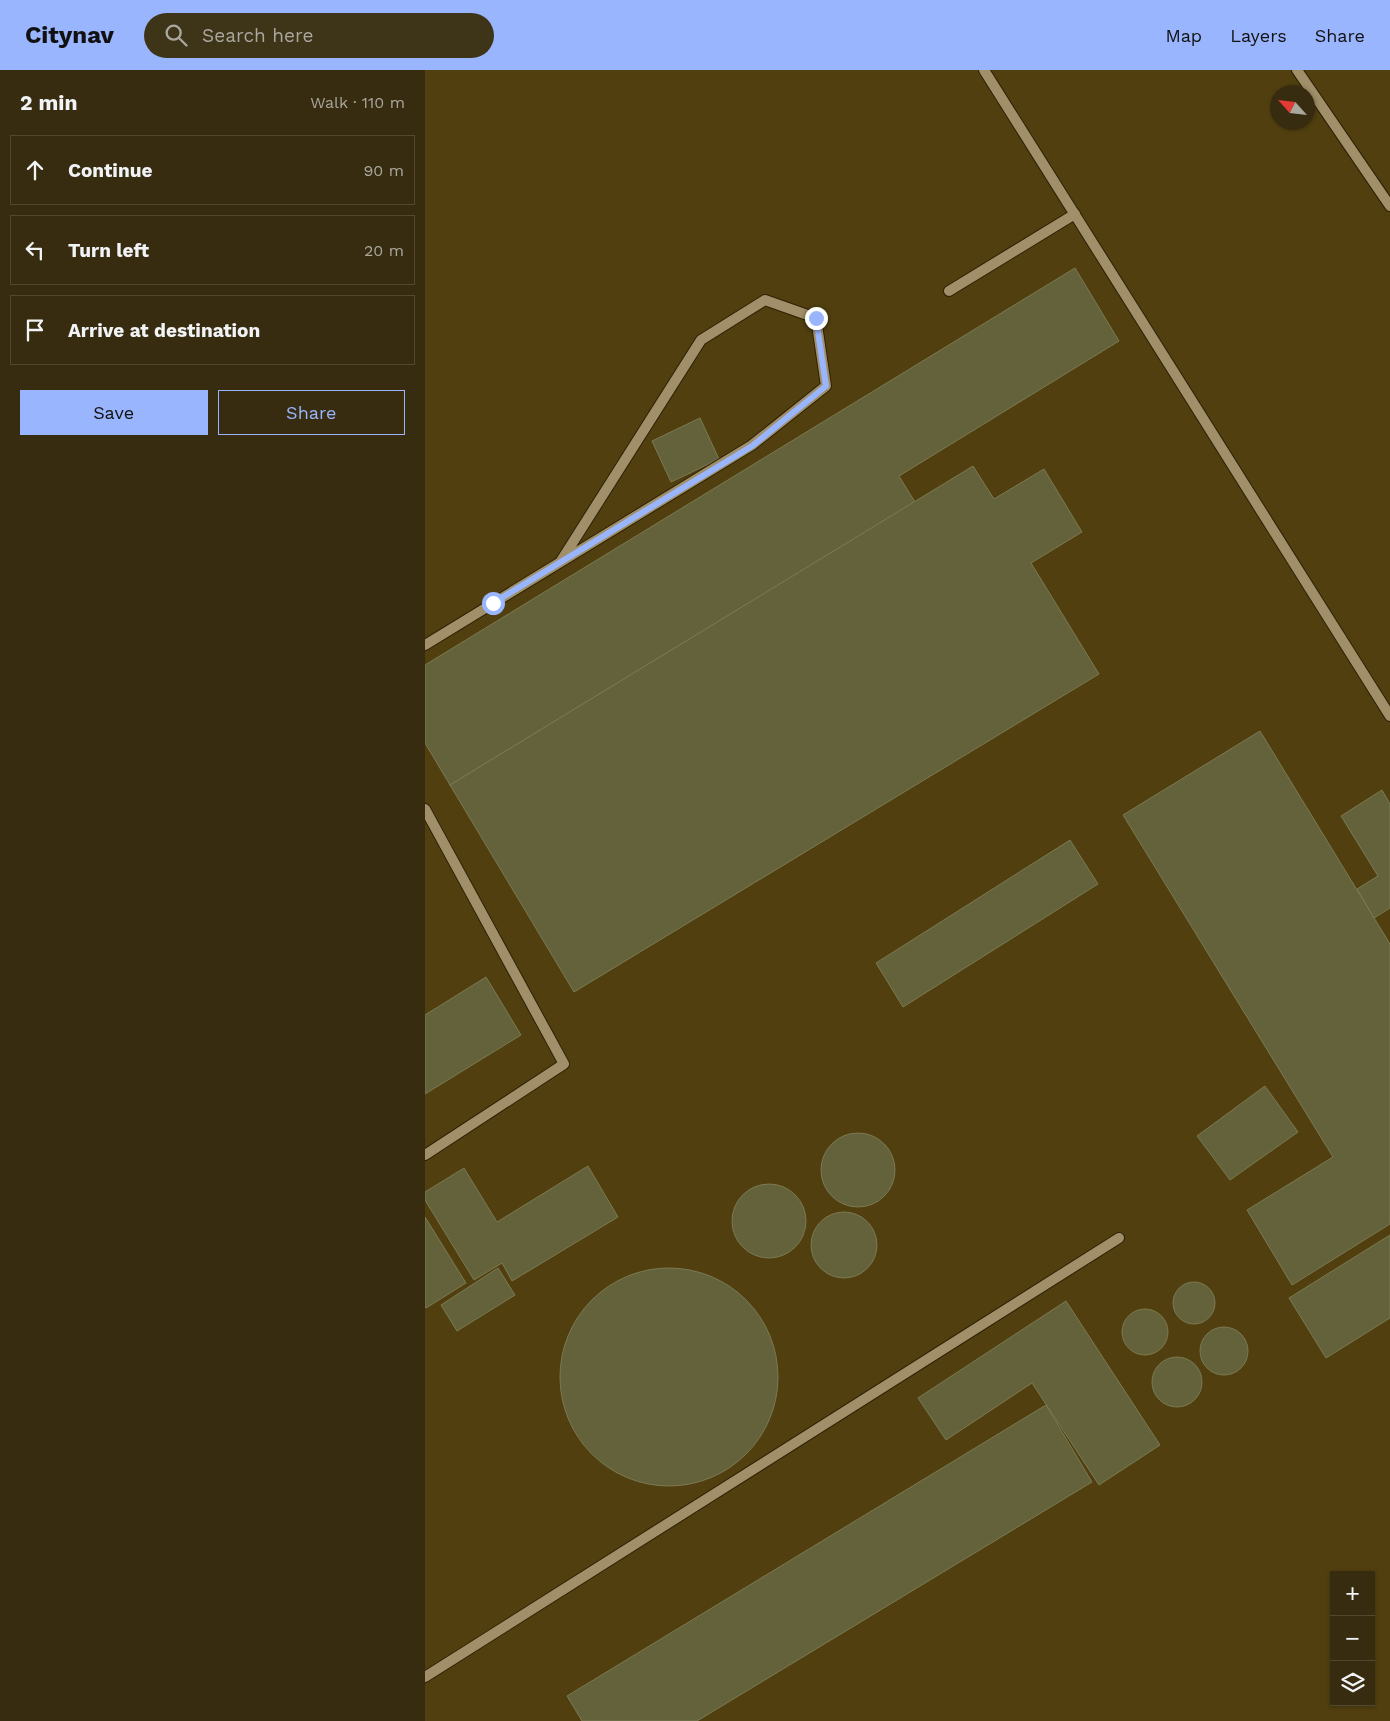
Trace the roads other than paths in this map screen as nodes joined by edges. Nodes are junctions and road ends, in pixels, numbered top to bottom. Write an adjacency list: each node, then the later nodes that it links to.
1 (985, 70): 4 (lane)
2 (1297, 70): 3 (lane)
3 (1390, 206)
4 (1075, 214): 5 (lane); 8 (lane)
5 (949, 291)
6 (561, 561): 6 (lane); 7 (lane)
7 (425, 645)
8 (1390, 716)
9 (425, 809): 10 (lane)
10 (425, 1155)
11 (1119, 1238): 12 (lane)
12 (425, 1677)

